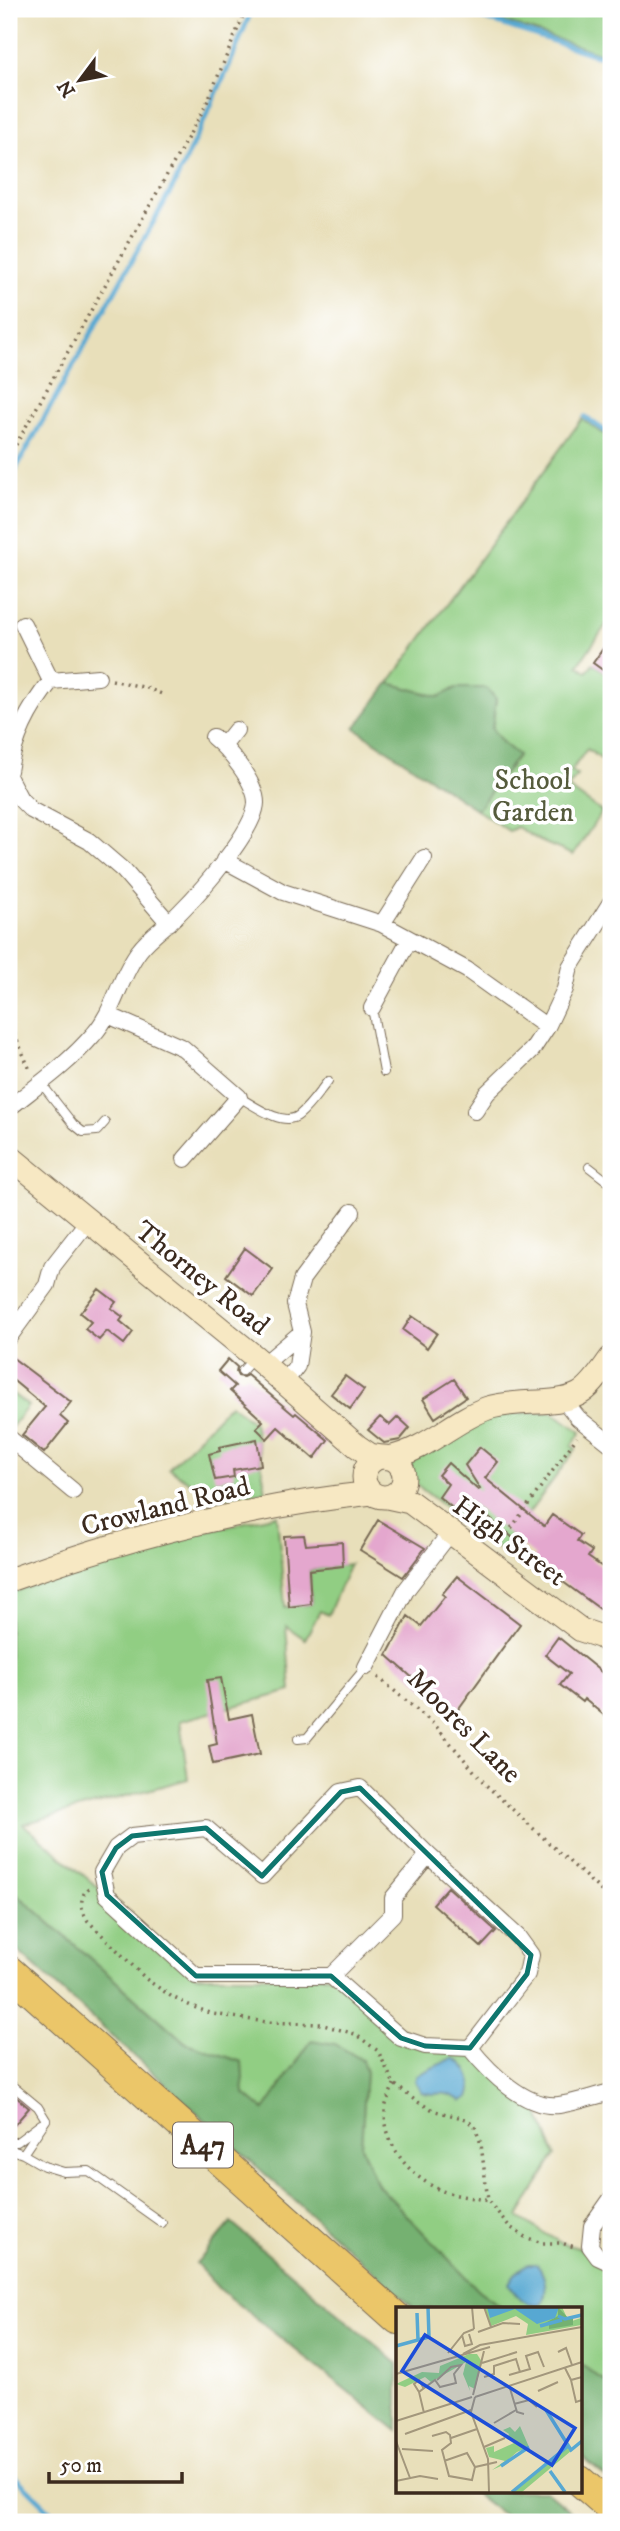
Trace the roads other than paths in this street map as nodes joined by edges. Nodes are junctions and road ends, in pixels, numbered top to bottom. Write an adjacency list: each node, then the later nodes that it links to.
1 (23, 624): 3 (street)
2 (98, 677): 3 (street)
3 (51, 681): 5 (street)
4 (236, 730): 9 (street)
5 (10, 748): 6 (street)
6 (9, 771)
7 (9, 778): 11 (street)
8 (424, 858): 12 (street)
9 (225, 860): 11 (street); 12 (street)
10 (610, 909): 16 (street)
11 (169, 922): 15 (street)
12 (382, 924): 13 (street)
13 (409, 940): 14 (street); 16 (street)
14 (372, 1008): 17 (lane)
15 (108, 1015): 19 (street); 20 (street)
16 (547, 1027): 22 (street)
17 (384, 1072)
18 (328, 1082): 20 (lane)
19 (41, 1083): 21 (street); 23 (lane)
20 (239, 1097): 25 (street)
21 (9, 1108)
22 (475, 1111)
23 (105, 1122)
24 (9, 1156): 29 (street, Thorney Road)
25 (186, 1159)
26 (589, 1167): 27 (lane)
27 (611, 1184)
28 (352, 1212): 30 (street)
29 (88, 1221): 31 (street); 33 (street, Thorney Road)
30 (302, 1332): 33 (street); 34 (street)
31 (9, 1337)
32 (611, 1358): 35 (street)
33 (253, 1364): 34 (street, Thorney Road)
34 (284, 1383): 38 (street, Thorney Road)
35 (562, 1398): 37 (street); 38 (street)
36 (9, 1438): 39 (street)
37 (611, 1444)
38 (388, 1478): 40 (street, High Street); 41 (street, Crowland Road)
39 (73, 1491)
40 (450, 1533): 42 (street, High Street); 43 (street, Moores Lane)
41 (12, 1576)
42 (611, 1645)
43 (366, 1667): 44 (lane)
44 (298, 1739)
45 (428, 1855): 47 (street); 47 (street); 48 (street)
46 (9, 1971): 58 (highway, A47)
47 (331, 1976): 48 (street)
48 (470, 2048): 50 (street)
49 (9, 2083): 51 (lane)
50 (611, 2094)
51 (46, 2120): 52 (lane); 54 (lane)
52 (9, 2142)
53 (9, 2149): 54 (lane)
54 (23, 2154): 56 (lane)
55 (611, 2199): 57 (street)
56 (162, 2223)
57 (611, 2263)
58 (396, 2317)
59 (582, 2483): 60 (highway)
60 (611, 2508)

